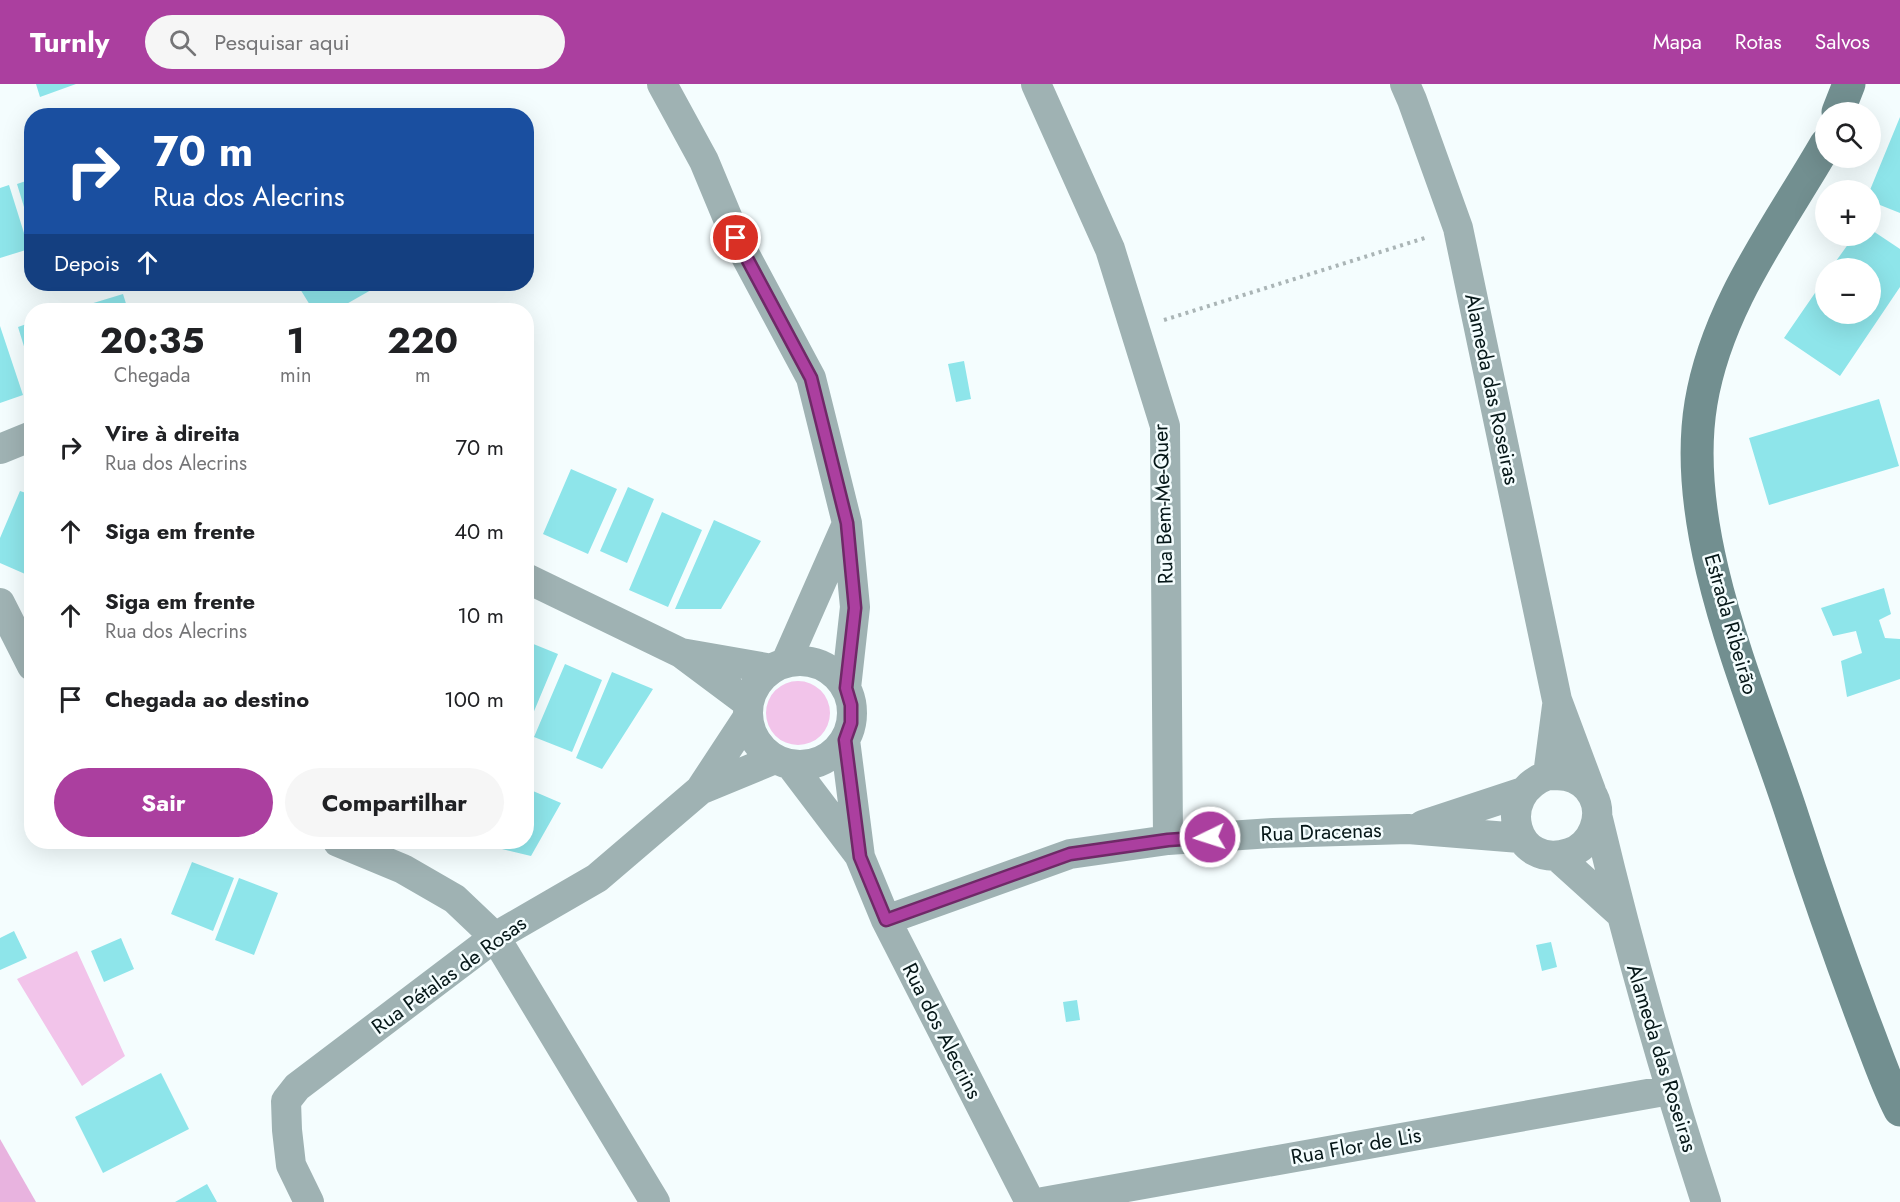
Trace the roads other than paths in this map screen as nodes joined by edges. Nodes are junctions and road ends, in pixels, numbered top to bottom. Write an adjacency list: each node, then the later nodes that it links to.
1 (662, 84): 9 (street)
2 (1035, 84): 26 (street, Rua Bem-Me-Quer)
3 (1405, 84): 16 (street, Alameda das Roseiras)
4 (1849, 84): 5 (street)
5 (1842, 102)
6 (1815, 162): 34 (street, Estrada Ribeirão)
7 (24, 439): 8 (street)
8 (0, 449)
9 (847, 523): 14 (street); 15 (street)
10 (534, 582): 13 (street)
11 (0, 603): 12 (street)
12 (24, 650)
13 (681, 653): 14 (street); 17 (street)
14 (779, 666): 15 (street); 17 (street)
15 (846, 688): 18 (street)
16 (1557, 700): 20 (street, Alameda das Roseiras); 23 (street, Alameda das Roseiras)
17 (748, 710): 19 (street); 21 (street, Rua Pétalas de Rosas)
18 (845, 740): 19 (street); 28 (street, Rua dos Alecrins)
19 (782, 762): 21 (street, Rua Pétalas de Rosas); 28 (street, Rua dos Alecrins)
20 (1548, 775): 22 (street); 23 (street)
21 (700, 790): 32 (street, Rua Pétalas de Rosas)
22 (1522, 792): 24 (street, Rua Dracenas); 25 (street)
23 (1595, 805): 29 (street); 30 (street, Alameda das Roseiras)
24 (1408, 829): 25 (street, Rua Dracenas); 26 (street, Rua Dracenas)
25 (1520, 838): 29 (street)
26 (1168, 840): 31 (street, Rua Dracenas)
27 (355, 849): 32 (street)
28 (860, 857): 31 (street, Rua dos Alecrins)
29 (1558, 857): 30 (street)
30 (1620, 913): 33 (street, Alameda das Roseiras)
31 (886, 920): 37 (street, Rua dos Alecrins)
32 (495, 937): 35 (street, Rua Pétalas de Rosas); 36 (street)
33 (1670, 1090): 38 (street, Rua Flor de Lis); 39 (street, Alameda das Roseiras)
34 (1900, 1110)
35 (309, 1202)
36 (655, 1202)
37 (1030, 1202)
38 (1043, 1202)
39 (1706, 1202)

